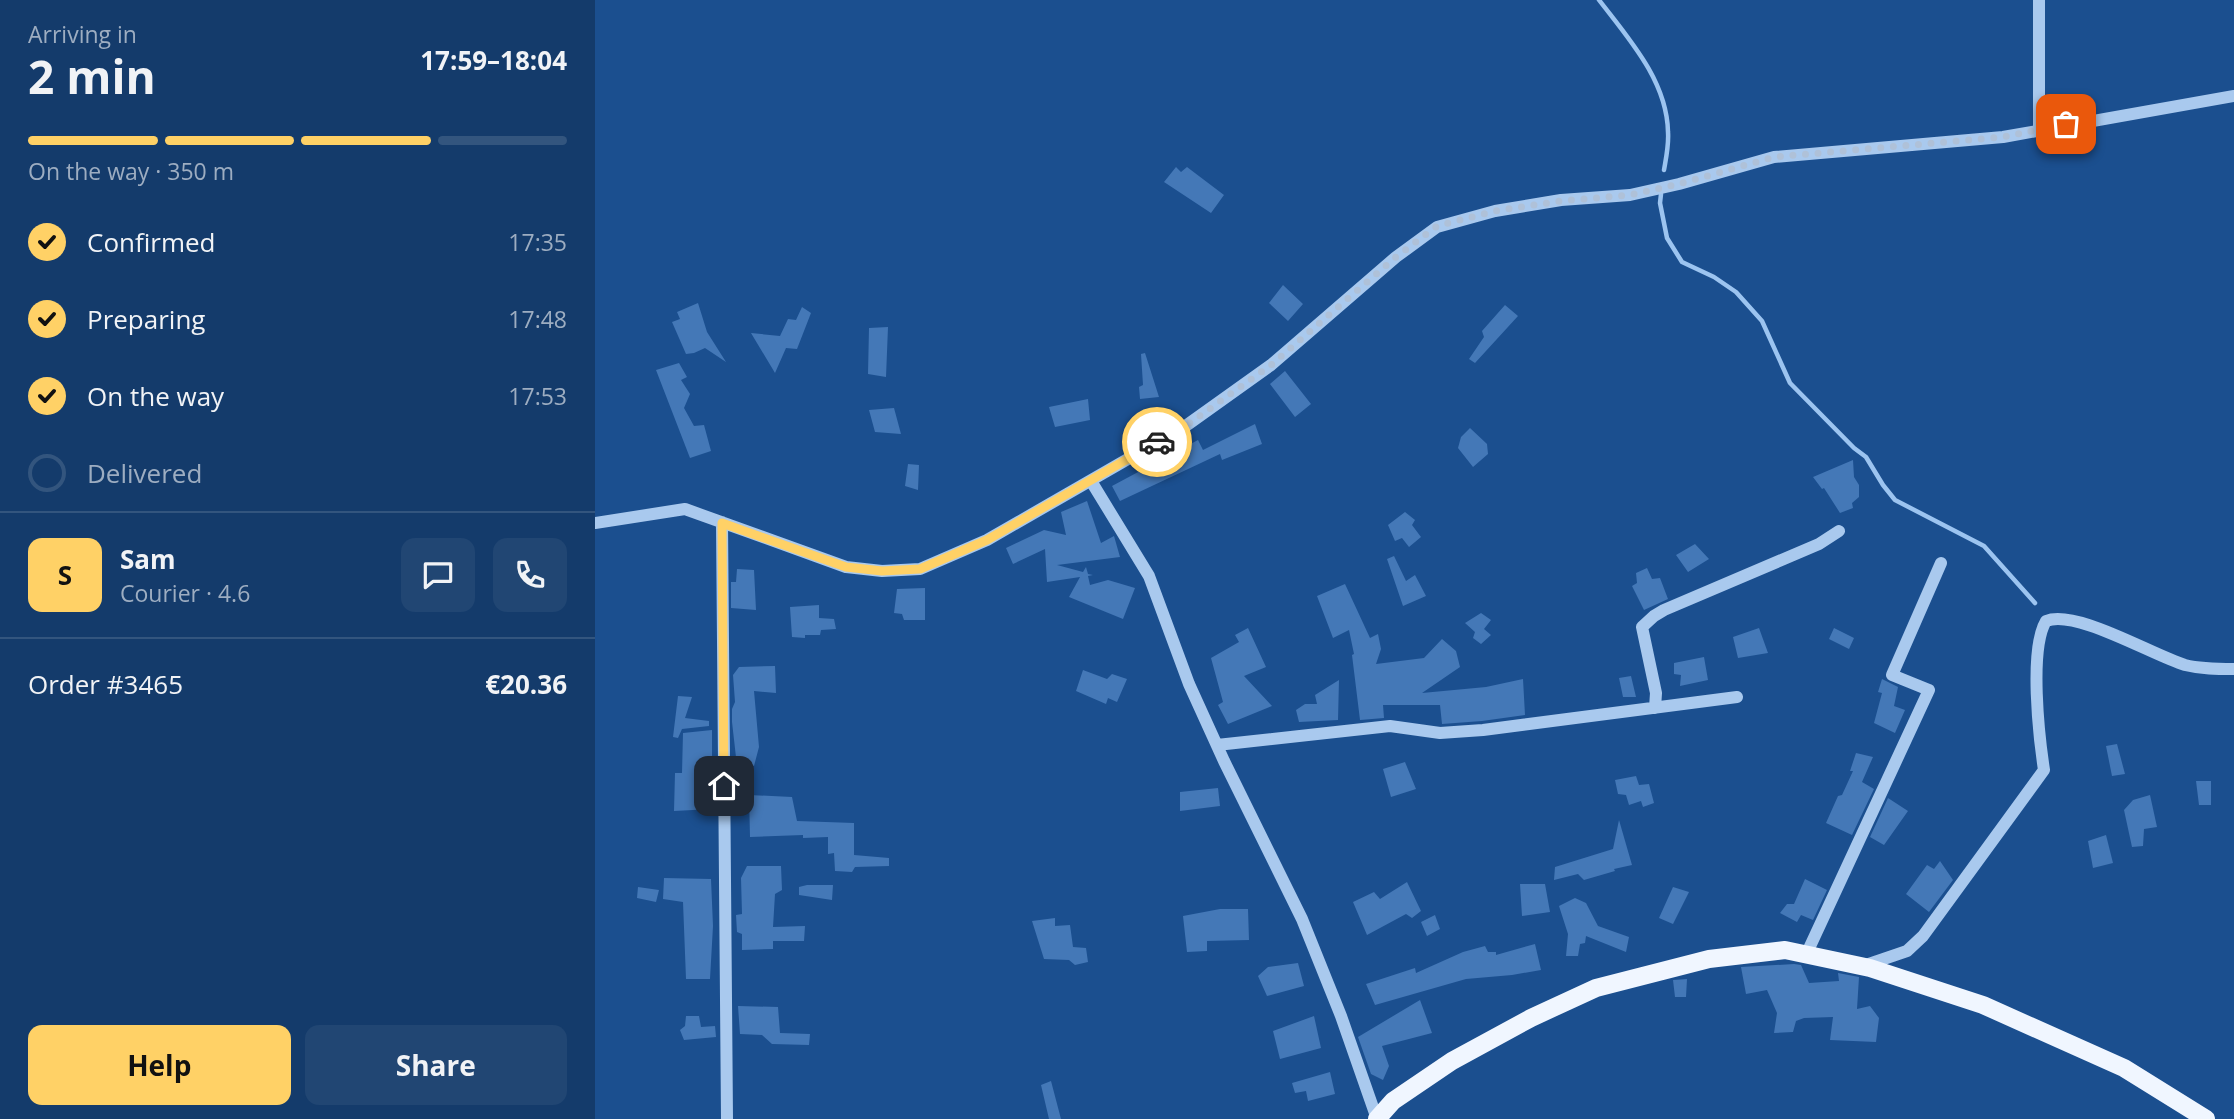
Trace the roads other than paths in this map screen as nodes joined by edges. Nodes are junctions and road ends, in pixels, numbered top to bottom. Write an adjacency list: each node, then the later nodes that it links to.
1 (2039, 0): 3 (street)
2 (2234, 96): 3 (street)
3 (2039, 130): 4 (street)
4 (1091, 481): 6 (street); 12 (street)
5 (595, 523): 6 (street)
6 (722, 523): 15 (street)
7 (1839, 531): 11 (street)
8 (1941, 563): 13 (street)
9 (2234, 669): 14 (street)
10 (1737, 697): 11 (street)
11 (1654, 708): 12 (street)
12 (1217, 746): 16 (street)
13 (1806, 955): 14 (main road); 16 (main road)
14 (1862, 966): 17 (main road)
15 (727, 1119)
16 (1377, 1119)
17 (2206, 1119)

